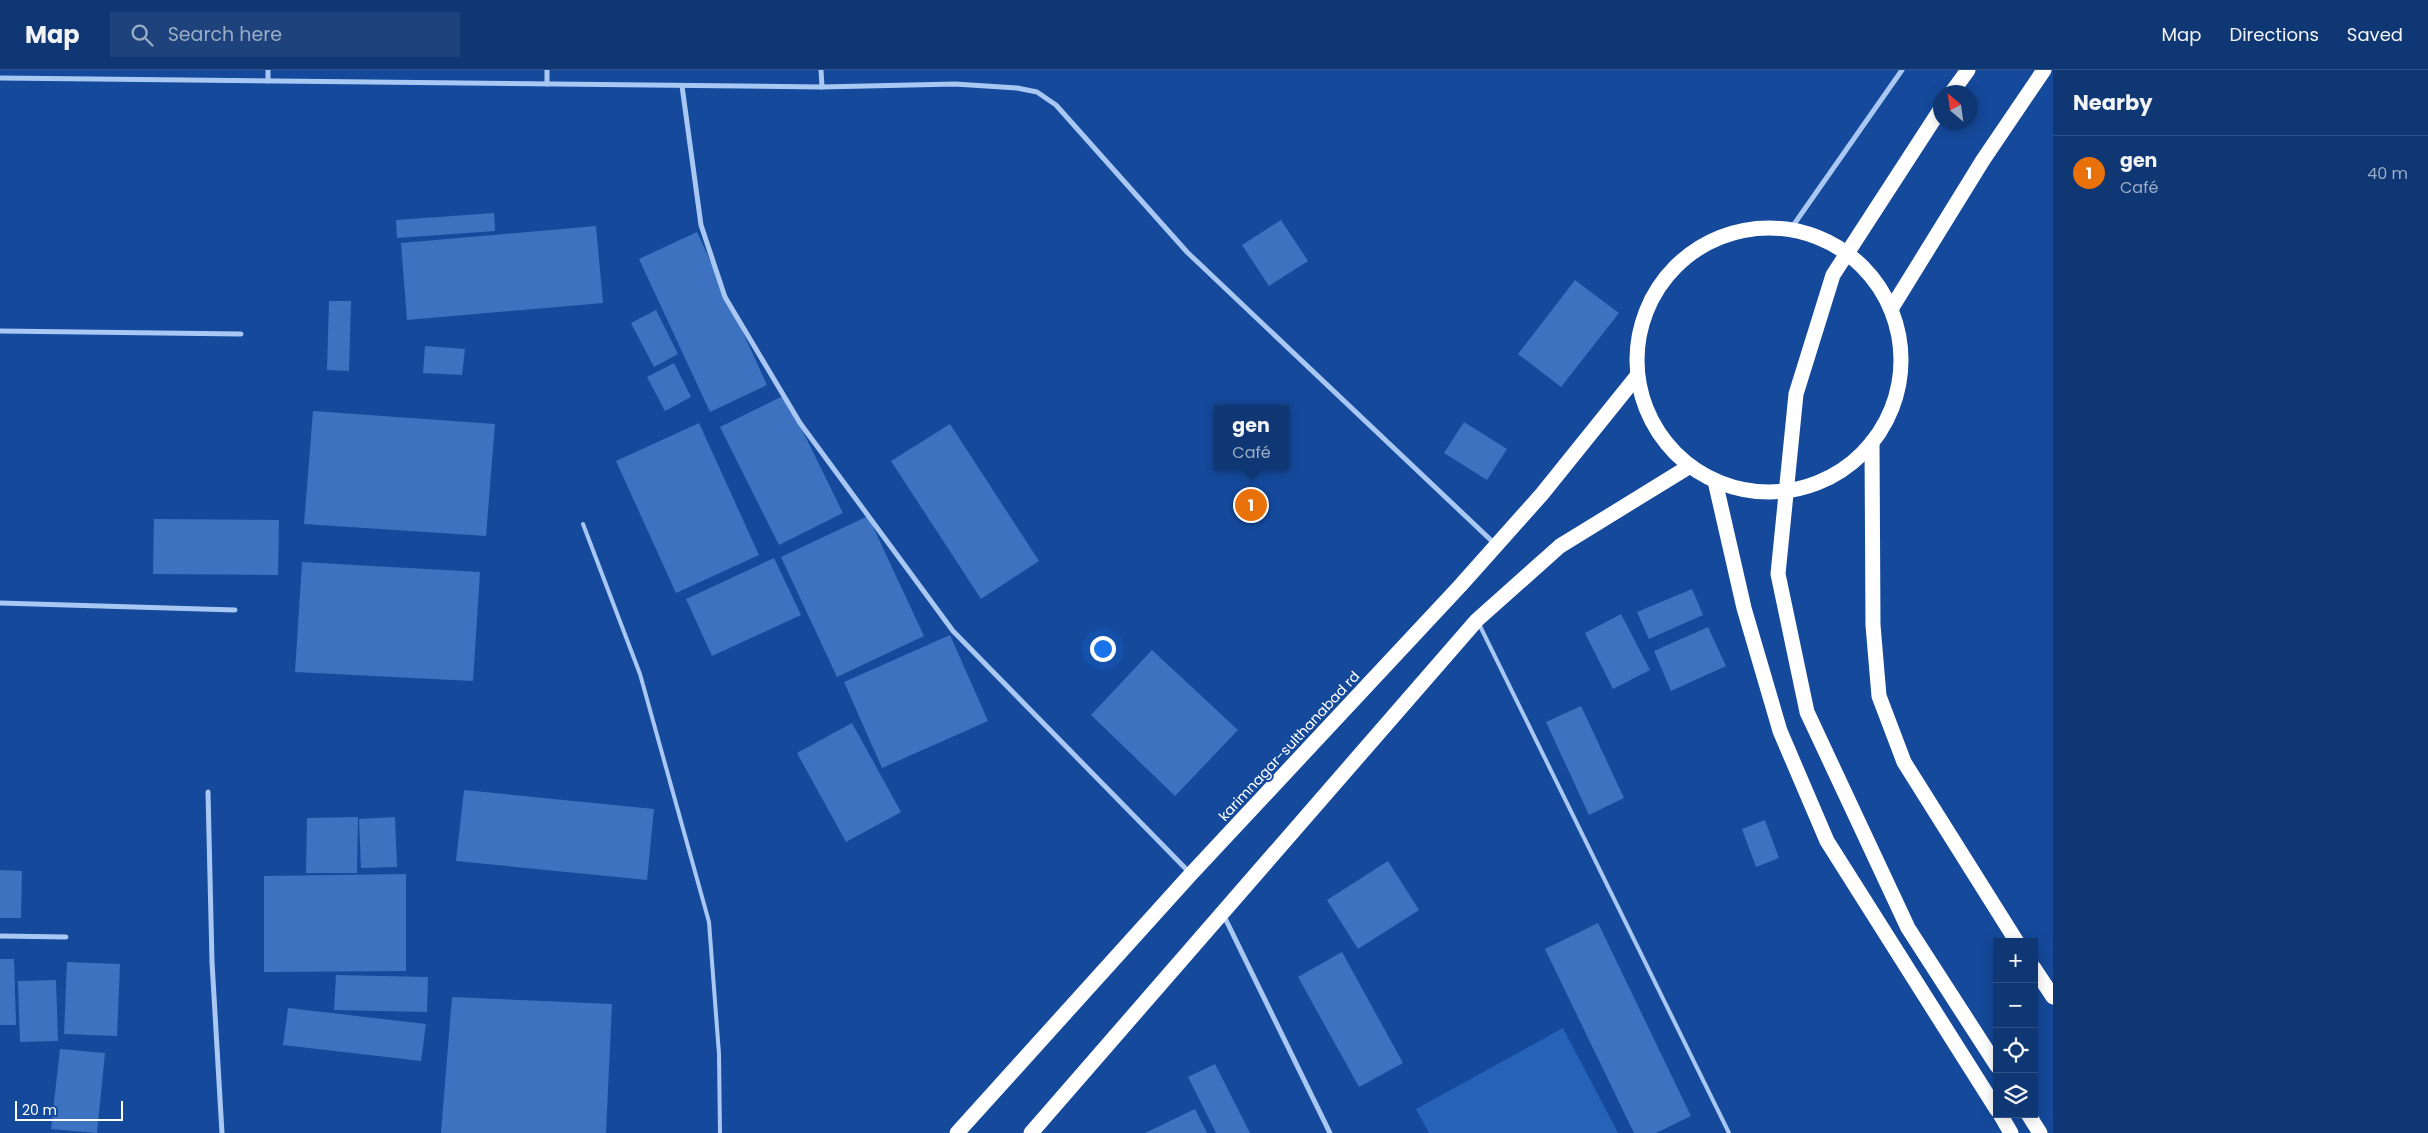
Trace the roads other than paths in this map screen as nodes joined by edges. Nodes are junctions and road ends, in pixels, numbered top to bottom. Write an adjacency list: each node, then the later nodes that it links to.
1 (268, 70): 8 (street)
2 (547, 70): 9 (street)
3 (821, 70): 12 (street)
4 (1902, 70): 14 (street)
5 (1968, 70): 10 (highway)
6 (2044, 70): 15 (highway)
7 (0, 78): 8 (street)
8 (268, 81): 9 (street)
9 (547, 84): 11 (street)
10 (1957, 85)
11 (682, 86): 12 (street); 28 (street)
12 (822, 87): 23 (street)
13 (1933, 121): 35 (highway, bridge)
14 (1790, 230): 15 (highway); 18 (highway)
15 (1891, 309): 19 (highway)
16 (0, 331): 17 (street)
17 (241, 334)
18 (1638, 376): 20 (highway); 23 (highway, karimnagar-sulthanabad rd)
19 (1872, 442): 21 (highway); 32 (highway)
20 (1690, 466): 21 (highway); 26 (highway)
21 (1715, 481): 36 (highway)
22 (583, 524): 40 (lane)
23 (1496, 546): 28 (highway, karimnagar-sulthanabad rd)
24 (0, 603): 25 (street)
25 (235, 610)
26 (1477, 620): 29 (highway); 44 (lane)
27 (208, 792): 39 (street)
28 (1192, 874): 41 (highway, karimnagar-sulthanabad rd)
29 (1222, 913): 42 (highway); 43 (street)
30 (0, 936): 31 (street)
31 (66, 938)
32 (2014, 938)
33 (2038, 974): 34 (highway)
34 (2053, 996)
35 (1993, 1060)
36 (1993, 1104)
37 (2003, 1118): 45 (highway)
38 (2031, 1118): 46 (highway)
39 (222, 1133)
40 (720, 1133)
41 (957, 1133)
42 (1031, 1133)
43 (1330, 1133)
44 (1729, 1133)
45 (2012, 1133)
46 (2040, 1133)

